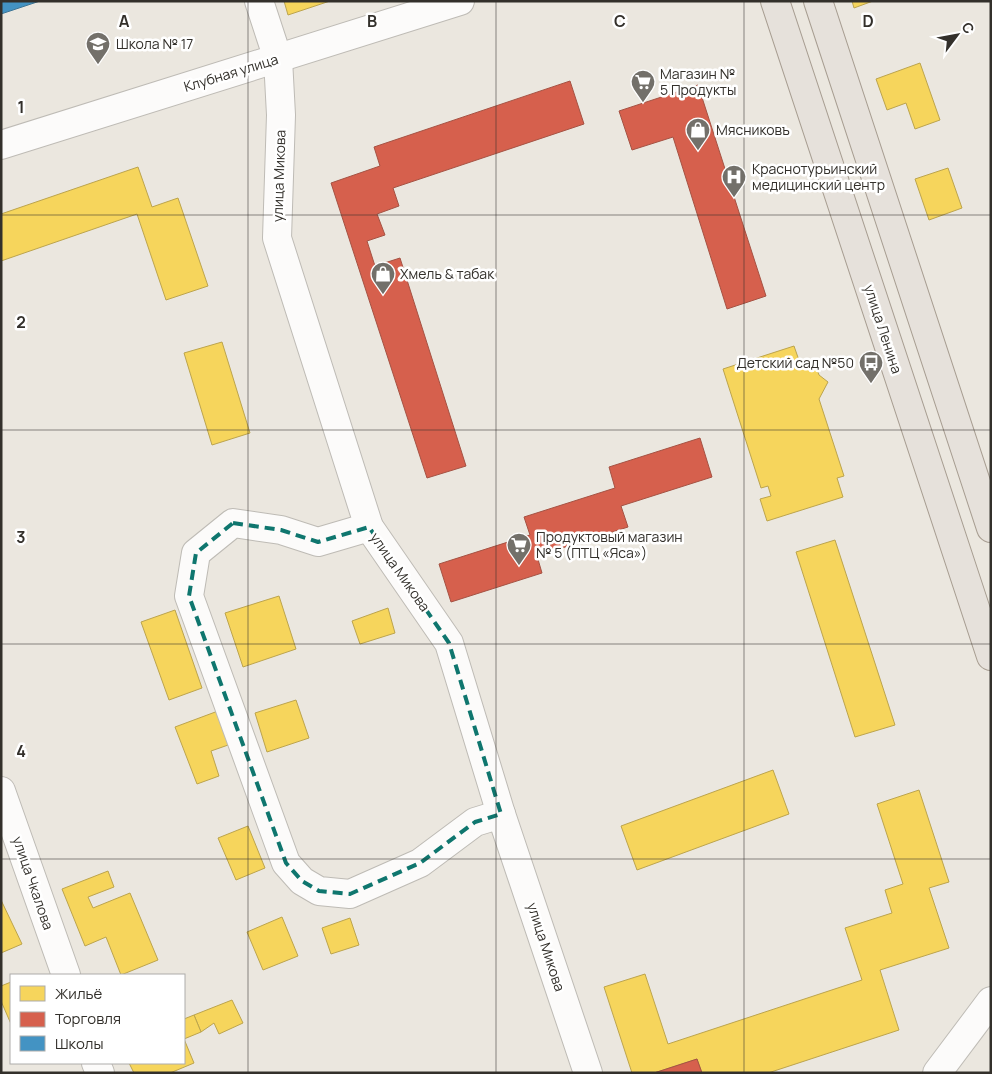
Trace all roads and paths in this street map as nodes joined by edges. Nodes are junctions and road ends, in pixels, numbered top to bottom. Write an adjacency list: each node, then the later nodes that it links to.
1 (259, 1): 5 (street, улица Микова)
2 (460, 1): 5 (street, Клубная улица)
3 (775, 1): 9 (main road, улица Ленина)
4 (818, 1): 8 (main road)
5 (278, 59): 6 (street, Клубная улица); 7 (street, улица Микова)
6 (1, 145)
7 (369, 527): 11 (street, улица Микова); 11 (street)
8 (991, 528)
9 (991, 656)
10 (1, 791): 12 (street, улица Чкалова)
11 (501, 814): 14 (street, улица Микова)
12 (66, 974)
13 (991, 1002): 15 (street)
14 (588, 1073)
15 (937, 1073)

